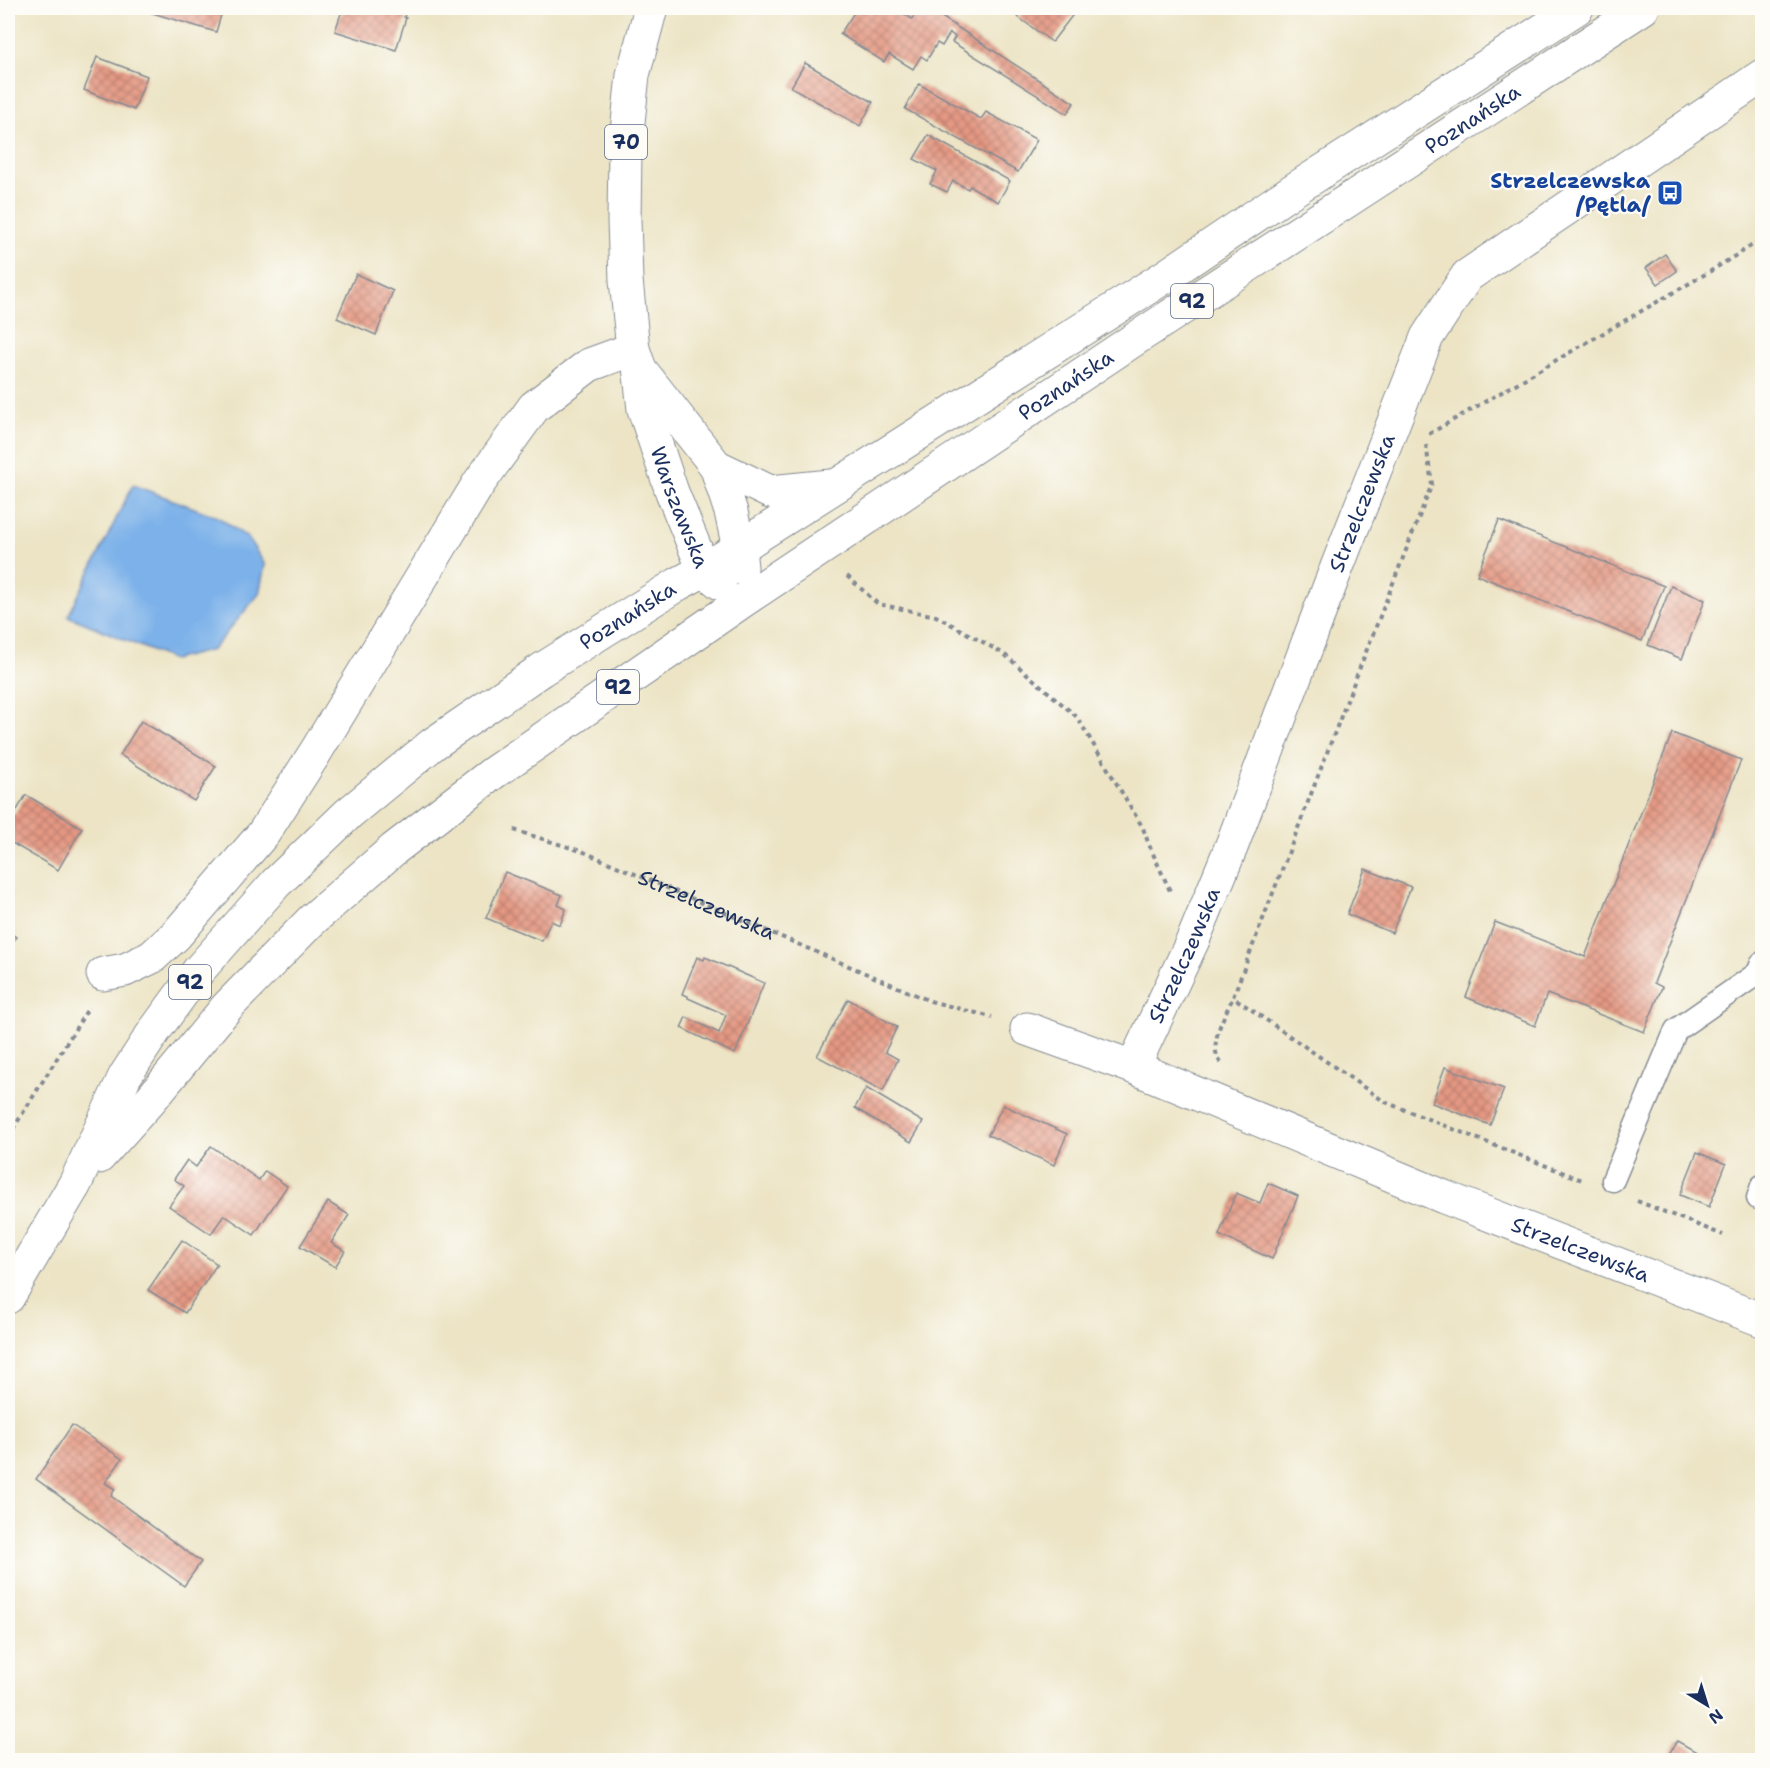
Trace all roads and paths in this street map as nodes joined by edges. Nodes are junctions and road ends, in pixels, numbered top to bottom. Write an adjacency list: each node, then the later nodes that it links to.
1 (651, 8): 6 (main road, Warszawska / 70)
2 (1577, 8): 8 (main road, Poznańska / 92)
3 (1643, 8): 10 (main road, Poznańska / 92)
4 (1762, 76): 15 (main road, Strzelczewska)
5 (1762, 239): 18 (path)
6 (636, 358): 7 (main road, Warszawska); 12 (main road, Warszawska / 70); 16 (main road)
7 (716, 466): 9 (main road, Warszawska); 11 (main road, Warszawska)
8 (837, 486): 9 (main road, Poznańska / 92); 11 (main road, Poznańska / 92)
9 (770, 492)
10 (824, 547): 13 (main road, Poznańska / 92); 15 (path)
11 (739, 548): 12 (main road, Poznańska / 92); 13 (main road, Warszawska)
12 (704, 570): 13 (main road, Warszawska); 25 (main road, Poznańska / 92)
13 (744, 600): 25 (main road, Poznańska / 92)
14 (514, 830): 19 (path, Strzelczewska)
15 (1192, 940): 20 (main road, Strzelczewska)
16 (103, 974): 22 (path)
17 (1761, 974): 23 (lane)
18 (1233, 997): 21 (path); 24 (path)
19 (1027, 1029): 20 (main road, Strzelczewska)
20 (1133, 1067): 29 (main road, Strzelczewska)
21 (1226, 1068)
22 (8, 1137)
23 (1612, 1180)
24 (1588, 1183)
25 (75, 1184): 28 (main road, 92)
26 (1637, 1201): 27 (path)
27 (1723, 1235)
28 (8, 1298)
29 (1762, 1320)

